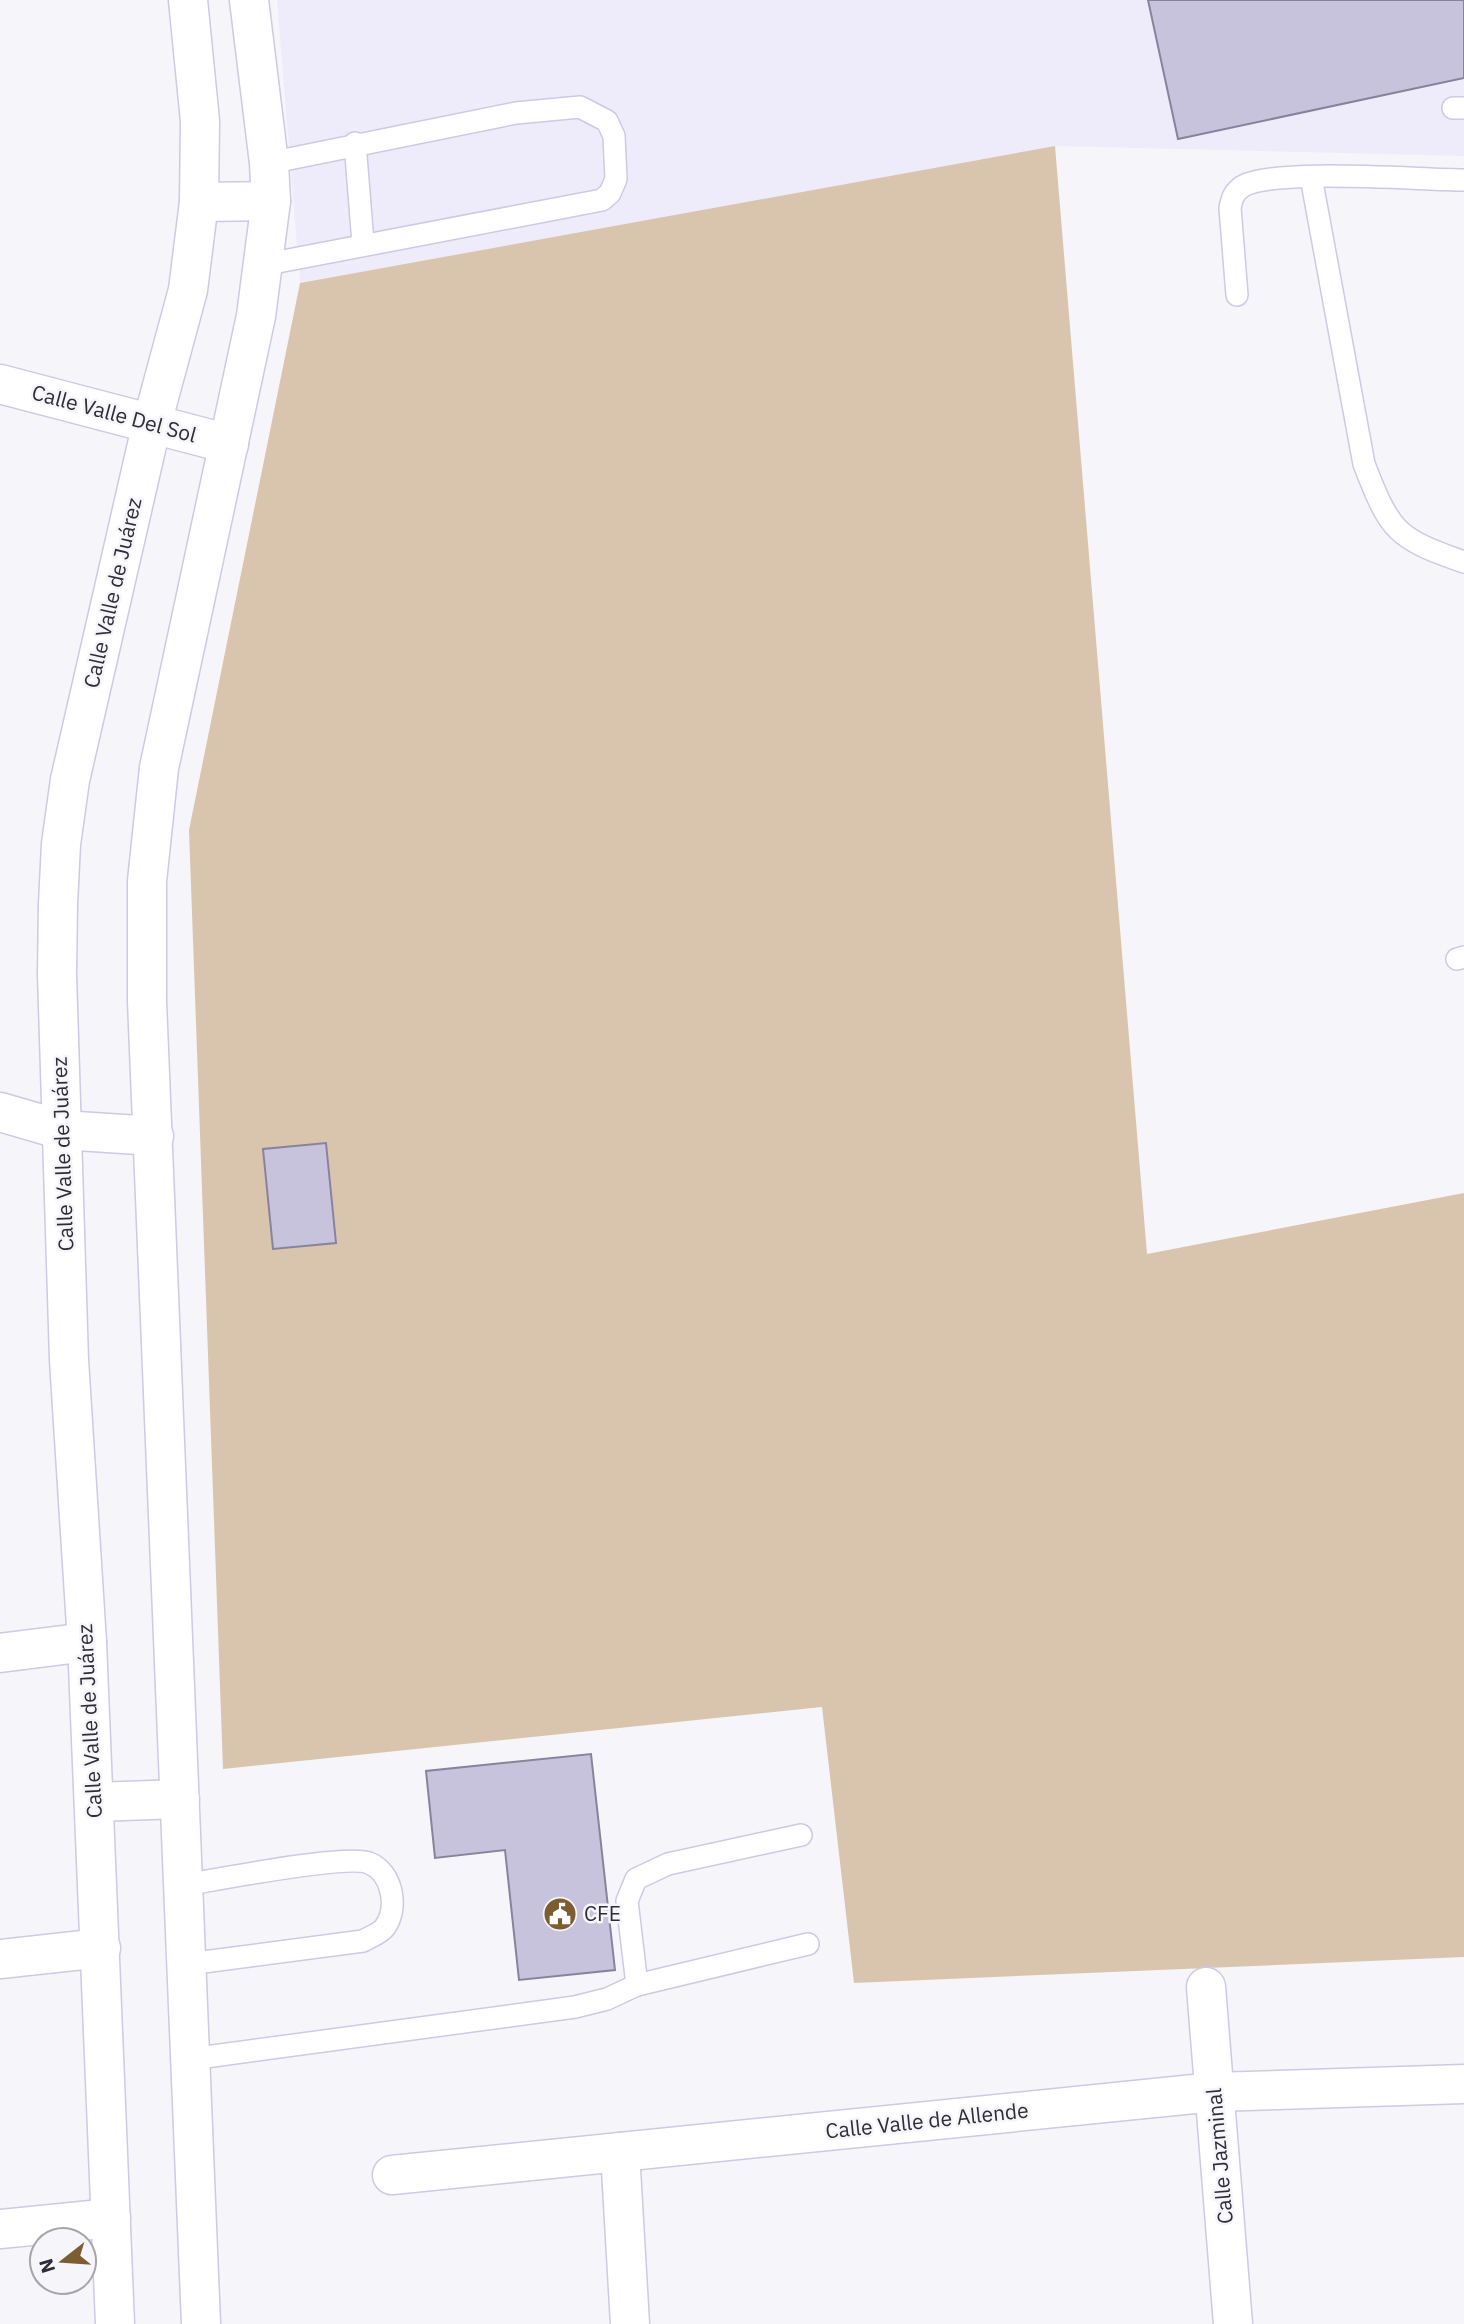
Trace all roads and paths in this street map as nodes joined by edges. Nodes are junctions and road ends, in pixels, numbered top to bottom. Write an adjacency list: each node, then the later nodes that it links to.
1 (188, 0): 8 (street, Calle Valle de Juárez)
2 (249, 0): 4 (street)
3 (355, 143): 4 (lane); 9 (lane); 9 (lane)
4 (269, 163): 7 (street)
5 (1311, 177): 6 (lane); 11 (lane); 15 (lane)
6 (1464, 180)
7 (271, 201): 8 (street); 10 (street)
8 (199, 202): 13 (street, Calle Valle de Juárez)
9 (363, 243): 10 (lane)
10 (262, 265): 14 (street)
11 (1237, 295)
12 (0, 383): 13 (street, Calle Valle Del Sol)
13 (152, 423): 14 (street, Calle Valle Del Sol); 17 (street, Calle Valle de Juárez)
14 (229, 444): 18 (street)
15 (1464, 562)
16 (0, 1112): 17 (street)
17 (62, 1130): 18 (street); 19 (street, Calle Valle de Juárez)
18 (154, 1136): 21 (street)
19 (87, 1642): 20 (street); 22 (street, Calle Valle de Juárez)
20 (0, 1653)
21 (180, 1799): 22 (street); 24 (street)
22 (94, 1802): 26 (street, Calle Valle de Juárez)
23 (801, 1835): 29 (lane)
24 (184, 1885): 28 (street); 28 (lane)
25 (808, 1944): 29 (lane)
26 (101, 1948): 27 (street); 36 (street, Calle Valle de Juárez)
27 (0, 1959)
28 (188, 1964): 31 (street)
29 (637, 1985): 31 (lane)
30 (1206, 1987): 33 (street, Calle Jazminal)
31 (191, 2059): 39 (street)
32 (1464, 2084): 33 (street, Calle Valle de Allende)
33 (1214, 2092): 34 (street, Calle Valle de Allende); 41 (street, Calle Jazminal)
34 (620, 2152): 35 (street, Calle Valle de Allende); 40 (street)
35 (392, 2175)
36 (111, 2218): 37 (street); 38 (street, Calle Valle de Juárez)
37 (0, 2229)
38 (115, 2324)
39 (201, 2324)
40 (630, 2324)
41 (1233, 2324)

